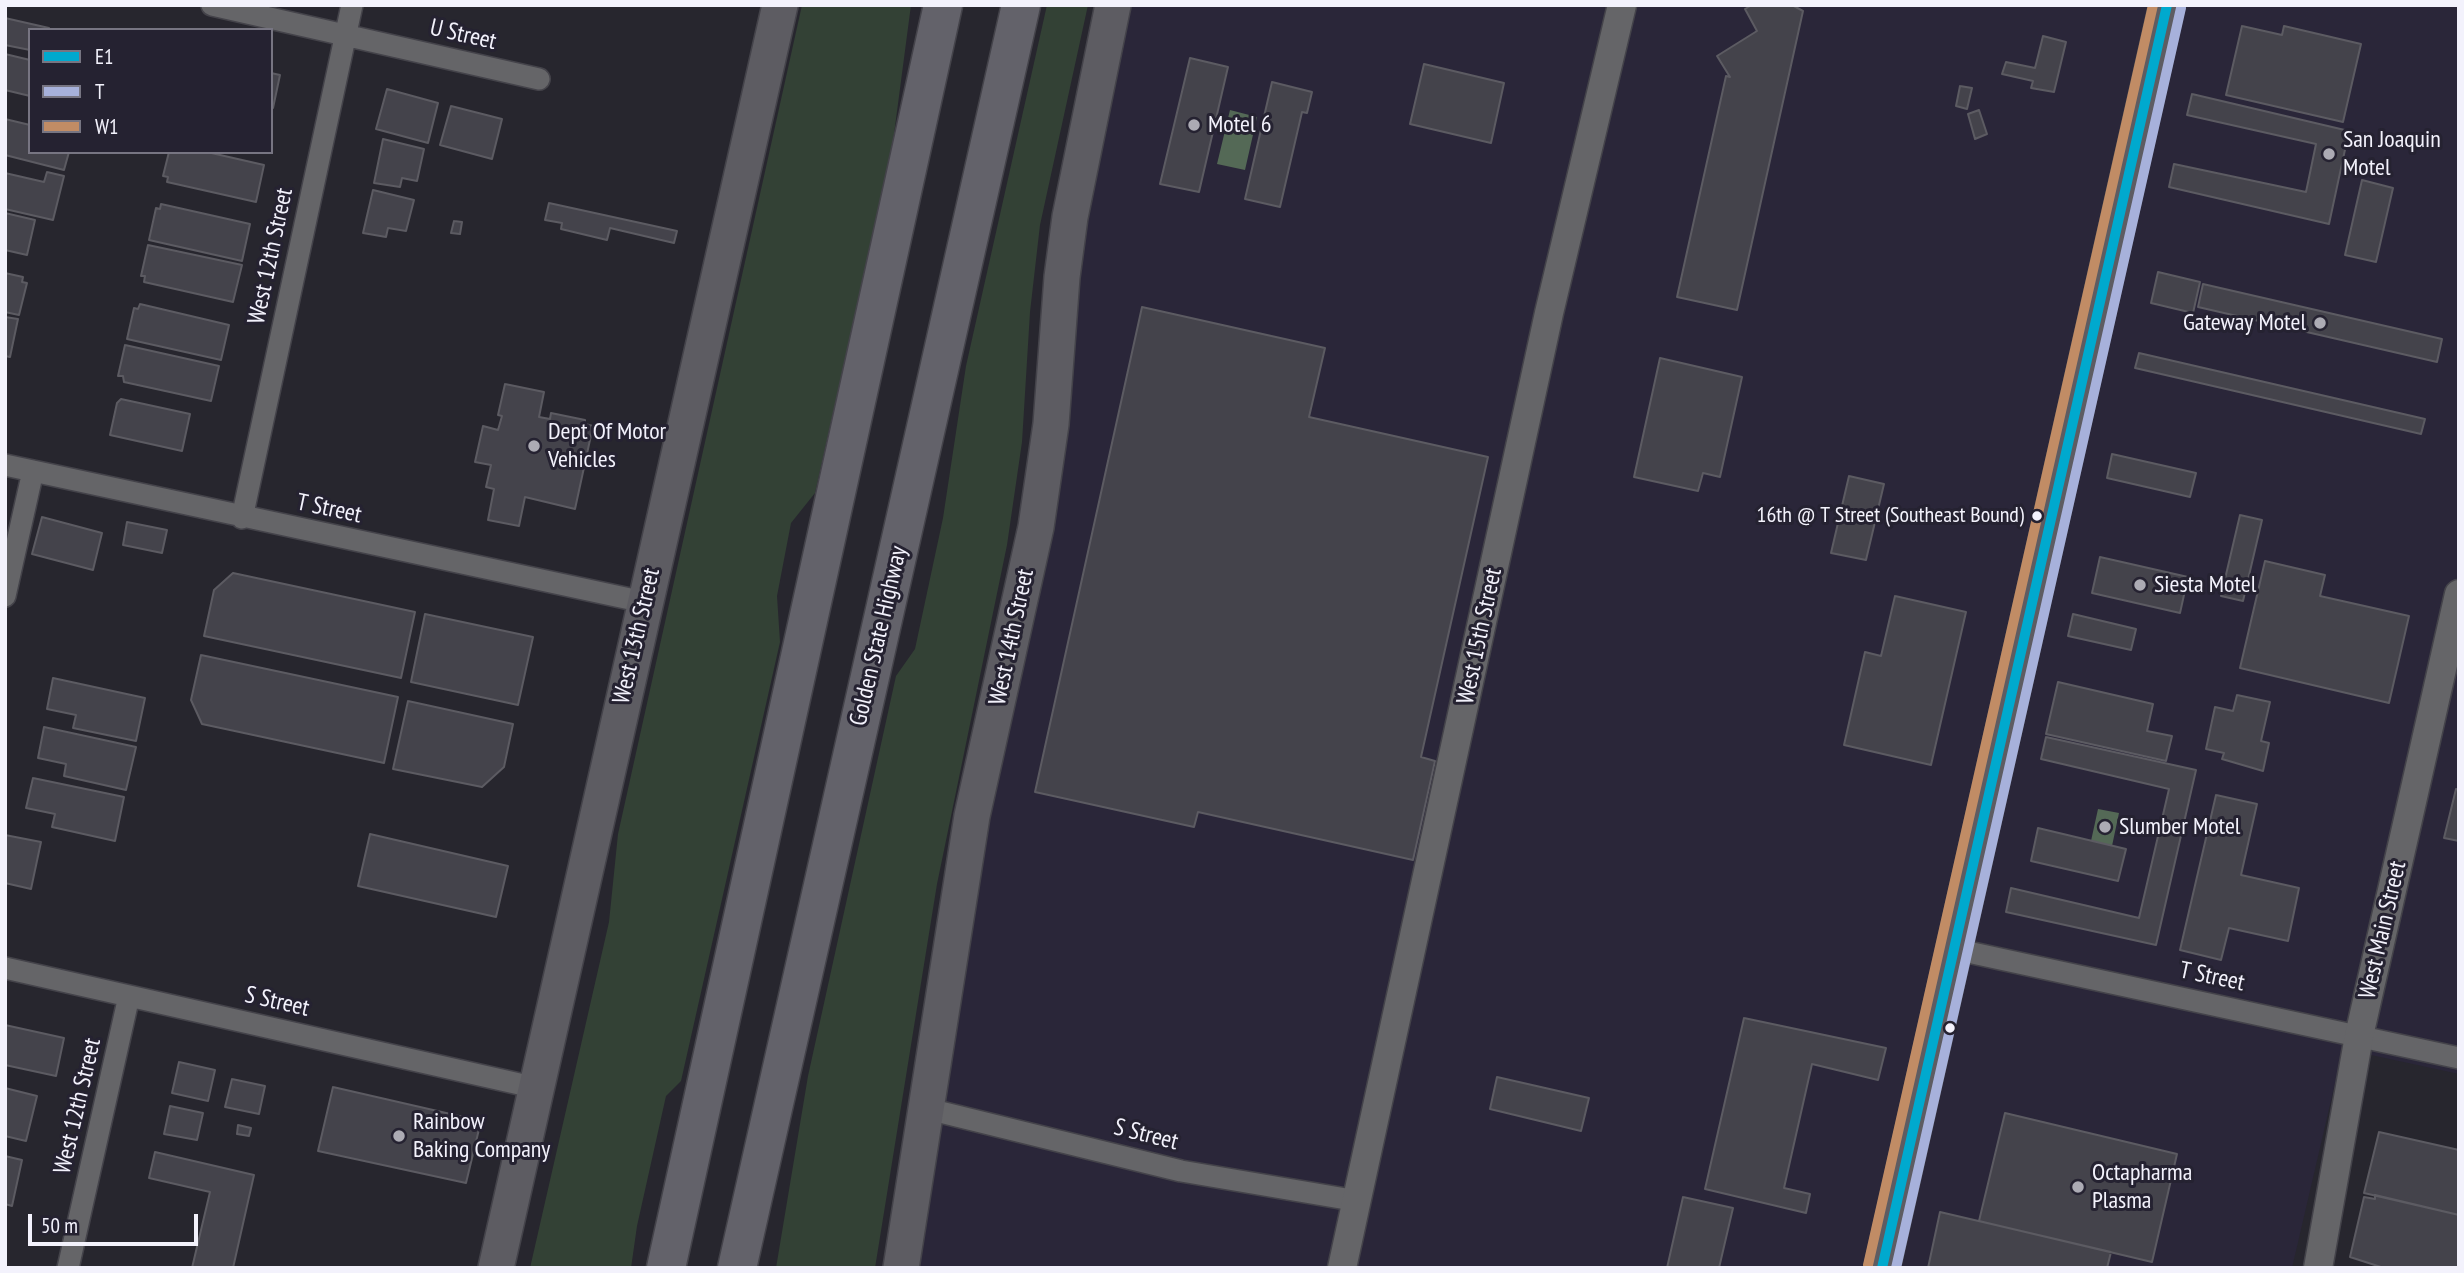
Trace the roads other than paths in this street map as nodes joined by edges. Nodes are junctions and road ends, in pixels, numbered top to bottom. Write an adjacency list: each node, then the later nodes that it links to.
1 (212, 5): 9 (street, U Street)
2 (352, 5): 9 (street, West 12th Street)
3 (780, 5): 16 (main road, West 13th Street)
4 (943, 5): 27 (highway)
5 (1021, 5): 28 (highway, Golden State Highway)
6 (1113, 5): 23 (main road, West 14th Street)
7 (1622, 5): 24 (street, West 15th Street)
8 (2167, 5): 17 (main road)
9 (345, 36): 10 (street, U Street); 13 (street, West 12th Street)
10 (538, 79)
11 (5, 465): 12 (street, T Street)
12 (33, 471): 13 (street, T Street); 15 (street)
13 (242, 518): 16 (street, T Street)
14 (2459, 594): 20 (street, West Main Street)
15 (5, 596)
16 (644, 602): 22 (main road, West 13th Street)
17 (1954, 949): 20 (street, T Street); 31 (main road)
18 (5, 968): 19 (street, S Street)
19 (129, 996): 22 (street, S Street); 25 (street, West 12th Street)
20 (2359, 1036): 21 (street, T Street); 32 (street, West Main Street)
21 (2459, 1058)
22 (537, 1088): 26 (main road, West 13th Street)
23 (924, 1108): 24 (street, S Street); 29 (main road, West 14th Street)
24 (1358, 1201): 30 (street, West 15th Street)
25 (68, 1268)
26 (496, 1268)
27 (666, 1268)
28 (737, 1268)
29 (901, 1268)
30 (1342, 1268)
31 (1882, 1268)
32 (2318, 1268)

